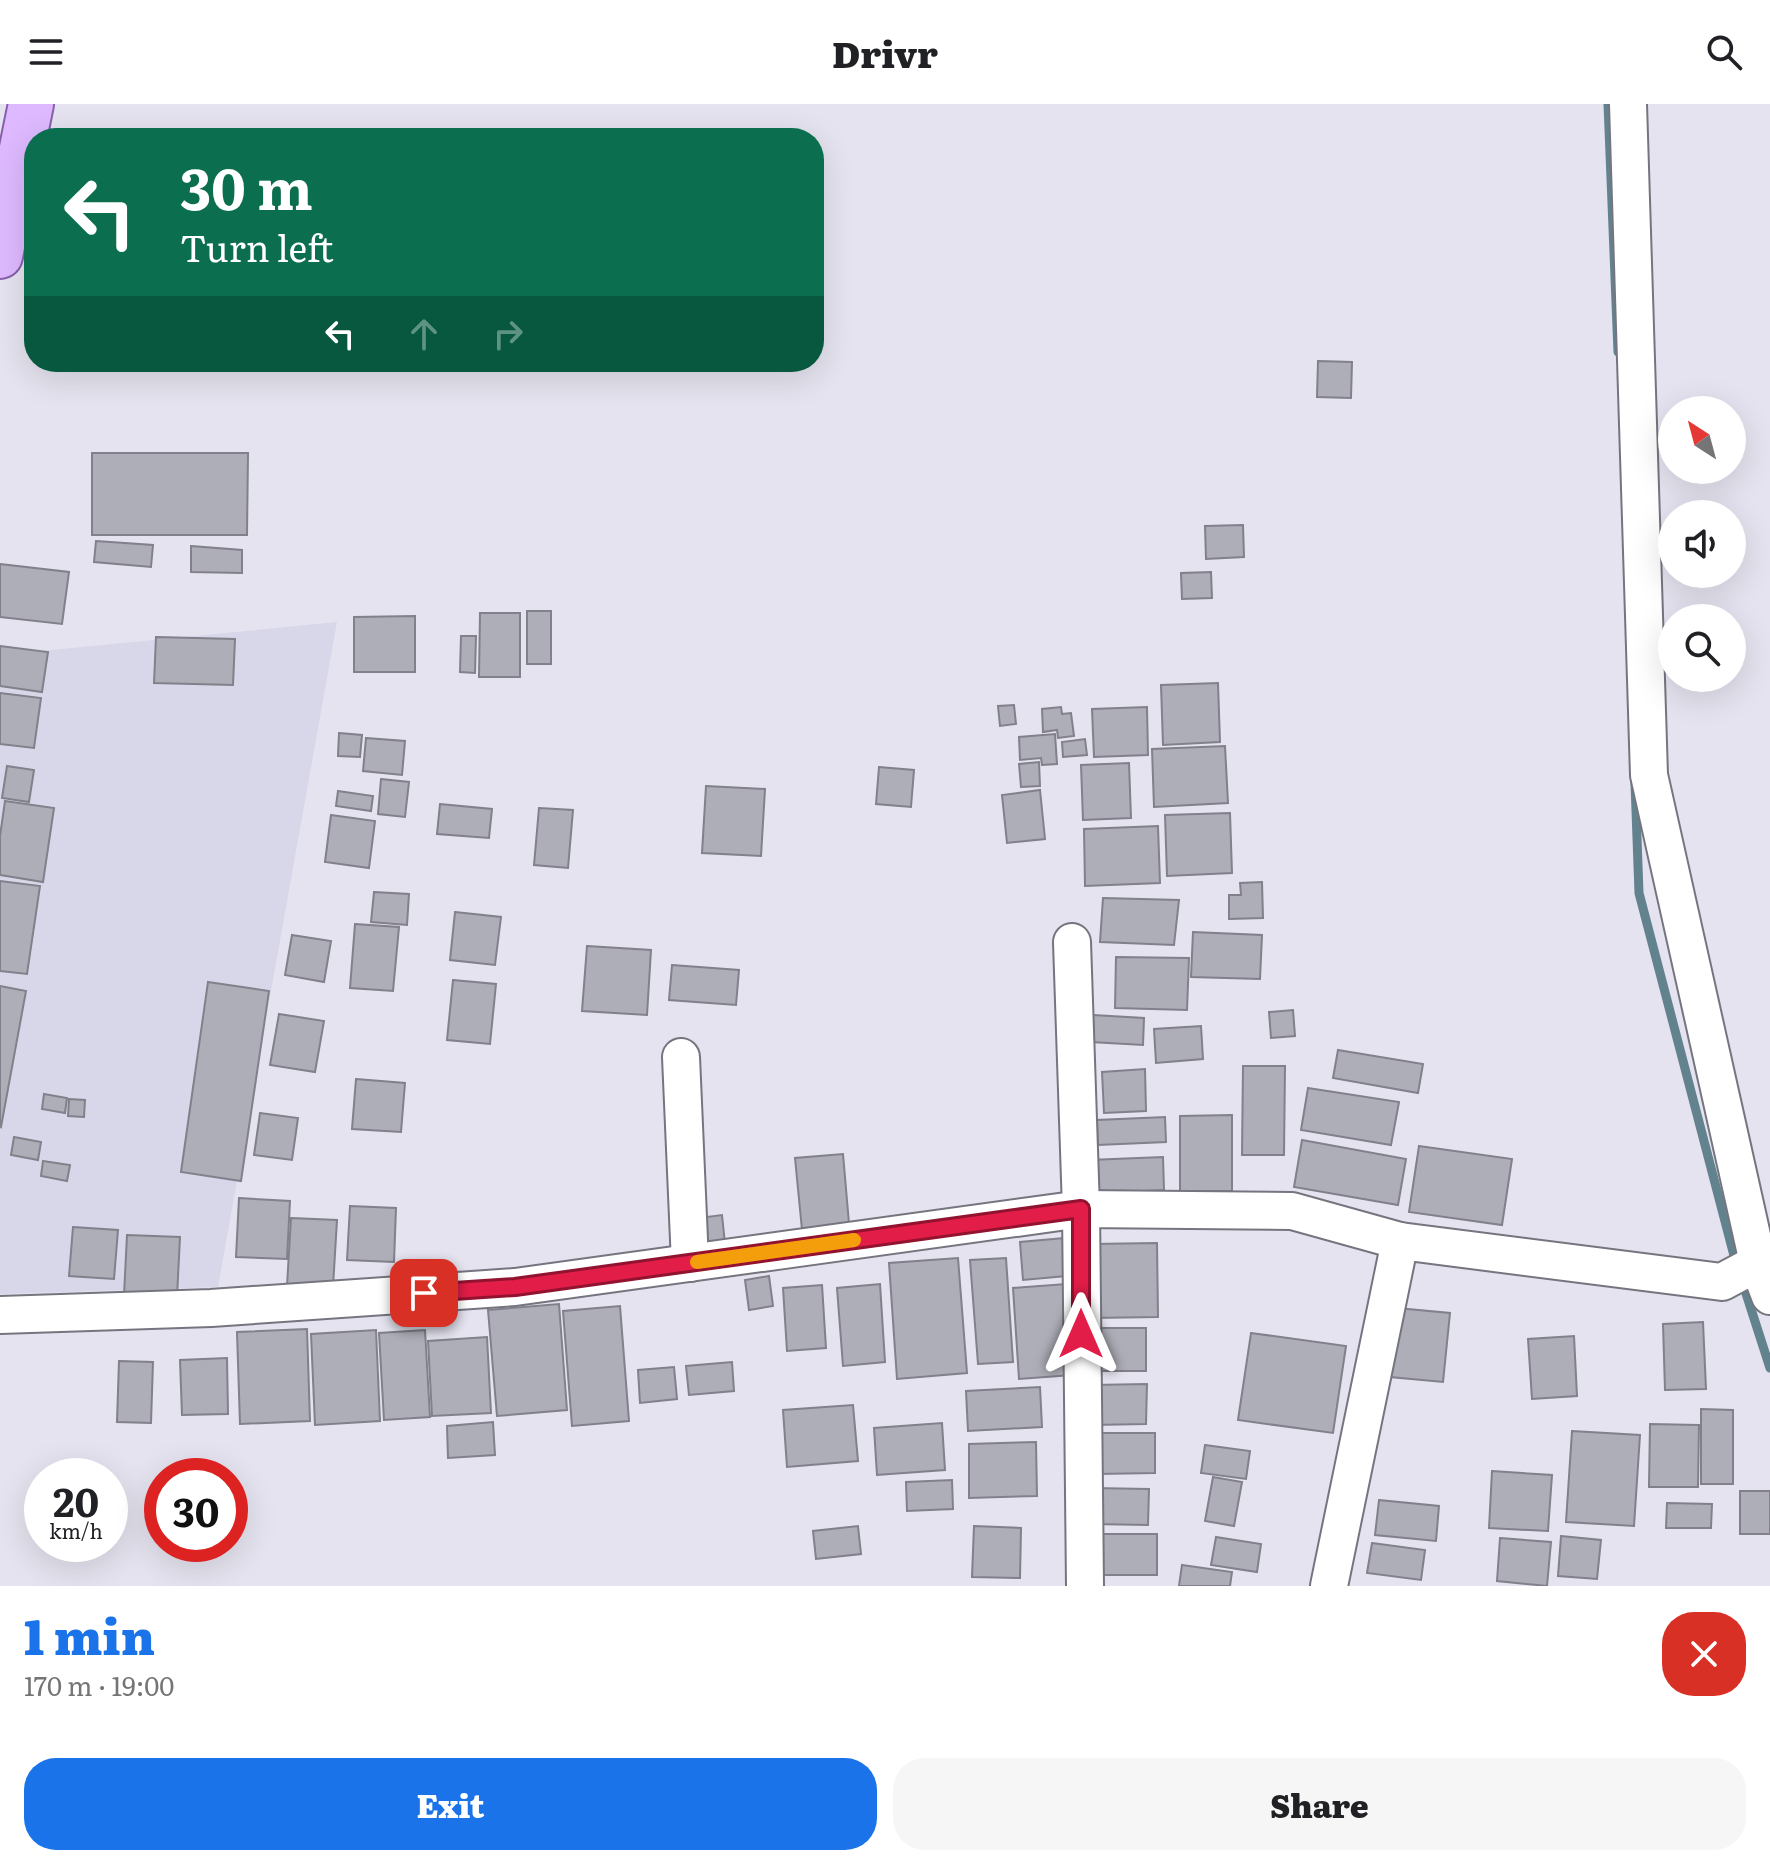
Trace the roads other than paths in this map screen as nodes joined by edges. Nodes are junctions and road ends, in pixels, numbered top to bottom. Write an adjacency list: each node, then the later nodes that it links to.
1 (31, 104): 3 (main road)
2 (1628, 104): 11 (street)
3 (26, 128)
4 (24, 138): 5 (main road)
5 (0, 256)
6 (1072, 942): 8 (street)
7 (681, 1057): 10 (street)
8 (1081, 1209): 9 (street); 10 (street); 13 (street)
9 (1400, 1241): 11 (street); 14 (street)
10 (690, 1263): 12 (street)
11 (1755, 1276)
12 (0, 1315)
13 (1085, 1586)
14 (1329, 1586)

